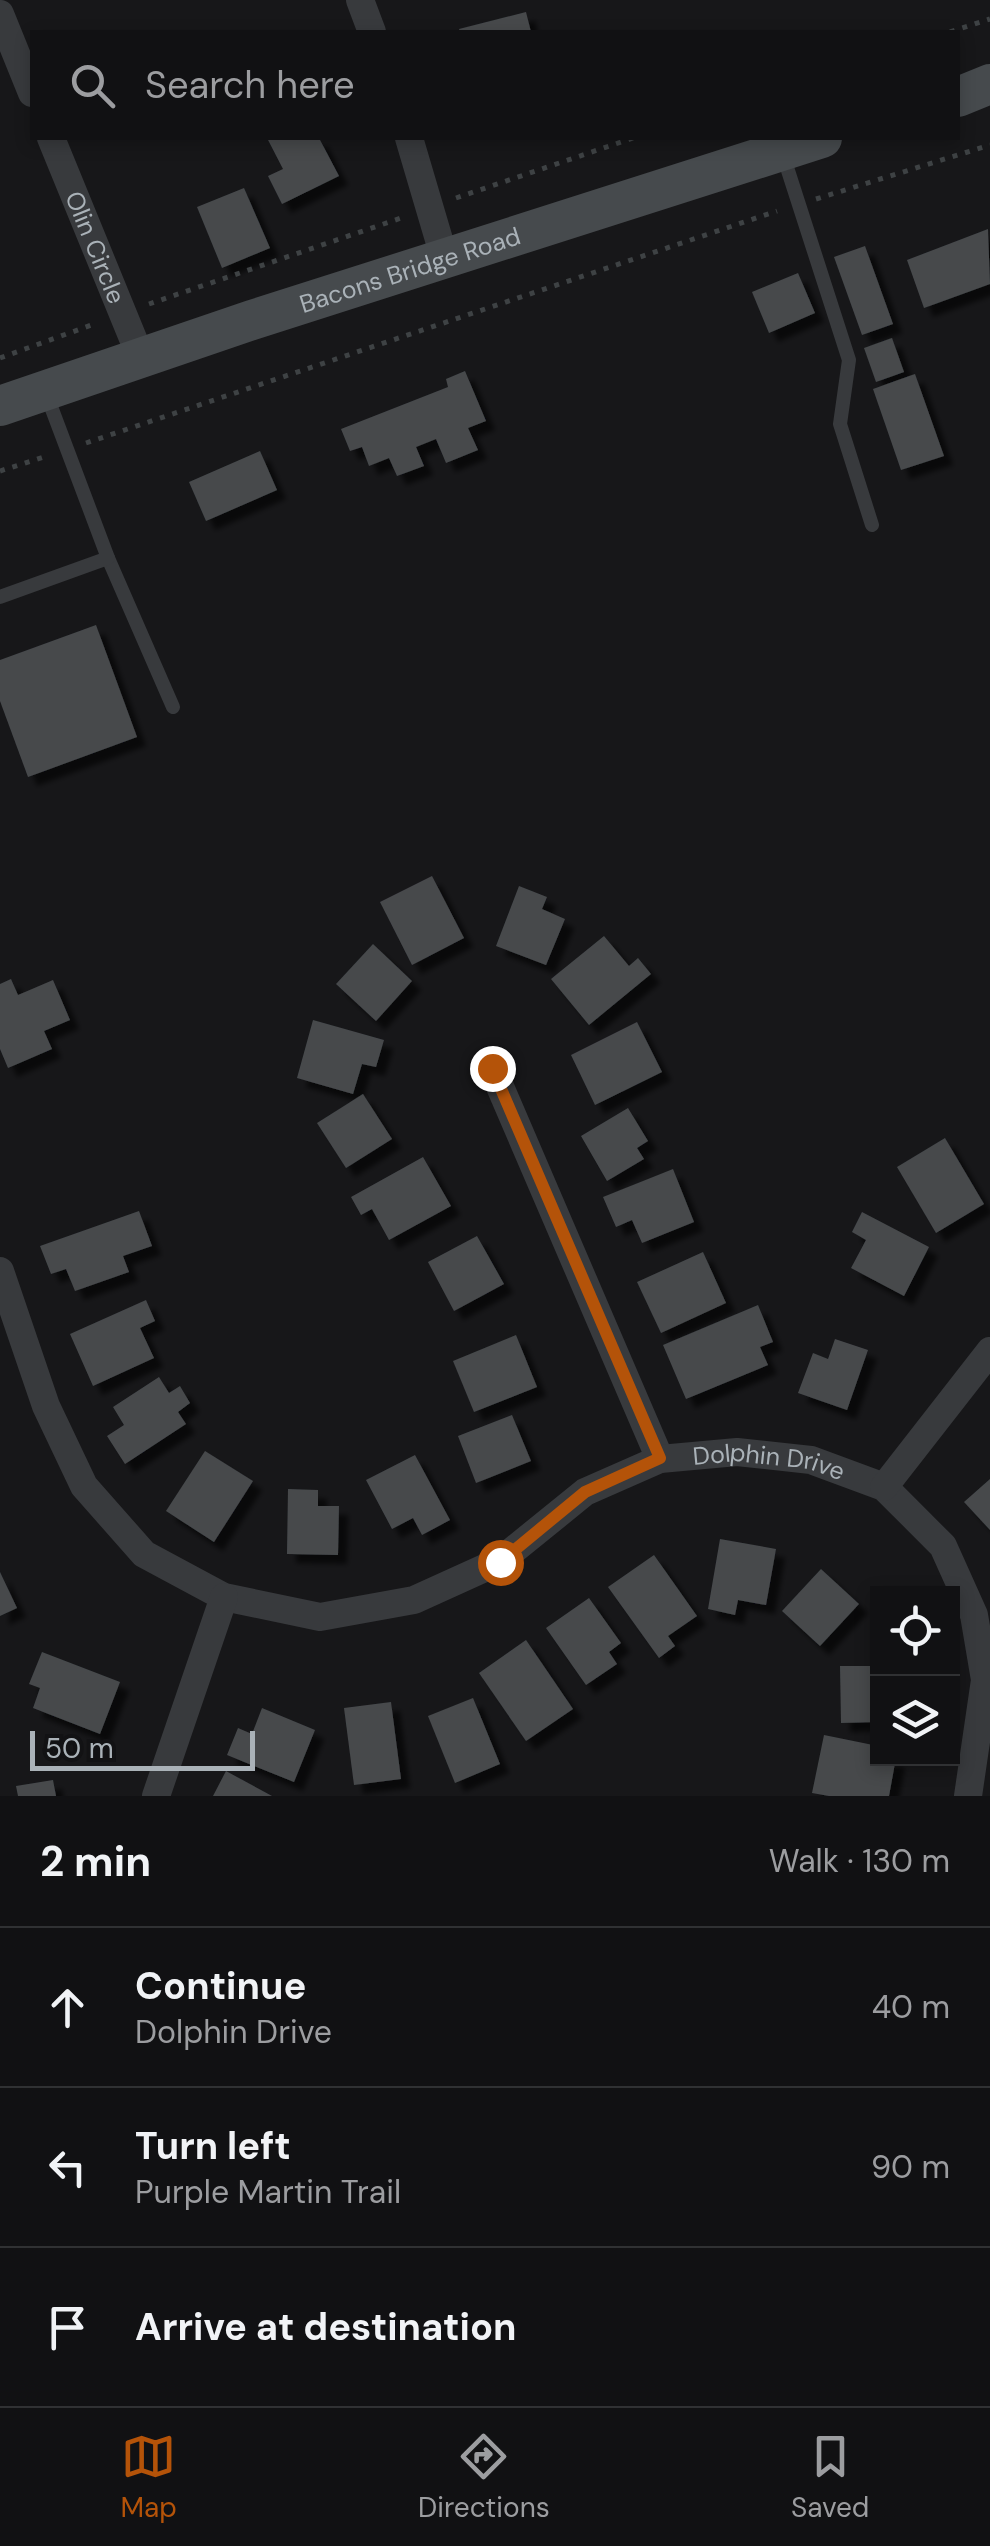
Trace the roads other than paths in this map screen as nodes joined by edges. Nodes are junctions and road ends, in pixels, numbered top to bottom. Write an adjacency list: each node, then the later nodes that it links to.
1 (360, 0): 3 (street)
2 (0, 14): 4 (street)
3 (371, 30)
4 (30, 89)
5 (52, 140): 10 (street, Olin Circle)
6 (411, 140): 9 (street)
7 (815, 140): 8 (main road, Bacons Bridge Road)
8 (781, 150): 9 (main road, Bacons Bridge Road); 13 (lane)
9 (445, 260): 10 (main road, Bacons Bridge Road)
10 (141, 358): 11 (main road, Bacons Bridge Road)
11 (45, 390): 12 (main road, Bacons Bridge Road); 14 (lane)
12 (0, 406)
13 (872, 525)
14 (108, 558): 15 (lane); 16 (lane)
15 (0, 597)
16 (173, 707)
17 (492, 1068): 20 (street)
18 (0, 1271): 22 (street, Dolphin Drive)
19 (990, 1352): 21 (street)
20 (660, 1458): 21 (street, Dolphin Drive); 22 (street, Dolphin Drive)
21 (884, 1487): 24 (street, Dolphin Drive)
22 (224, 1598): 23 (street)
23 (156, 1796)
24 (968, 1796)

